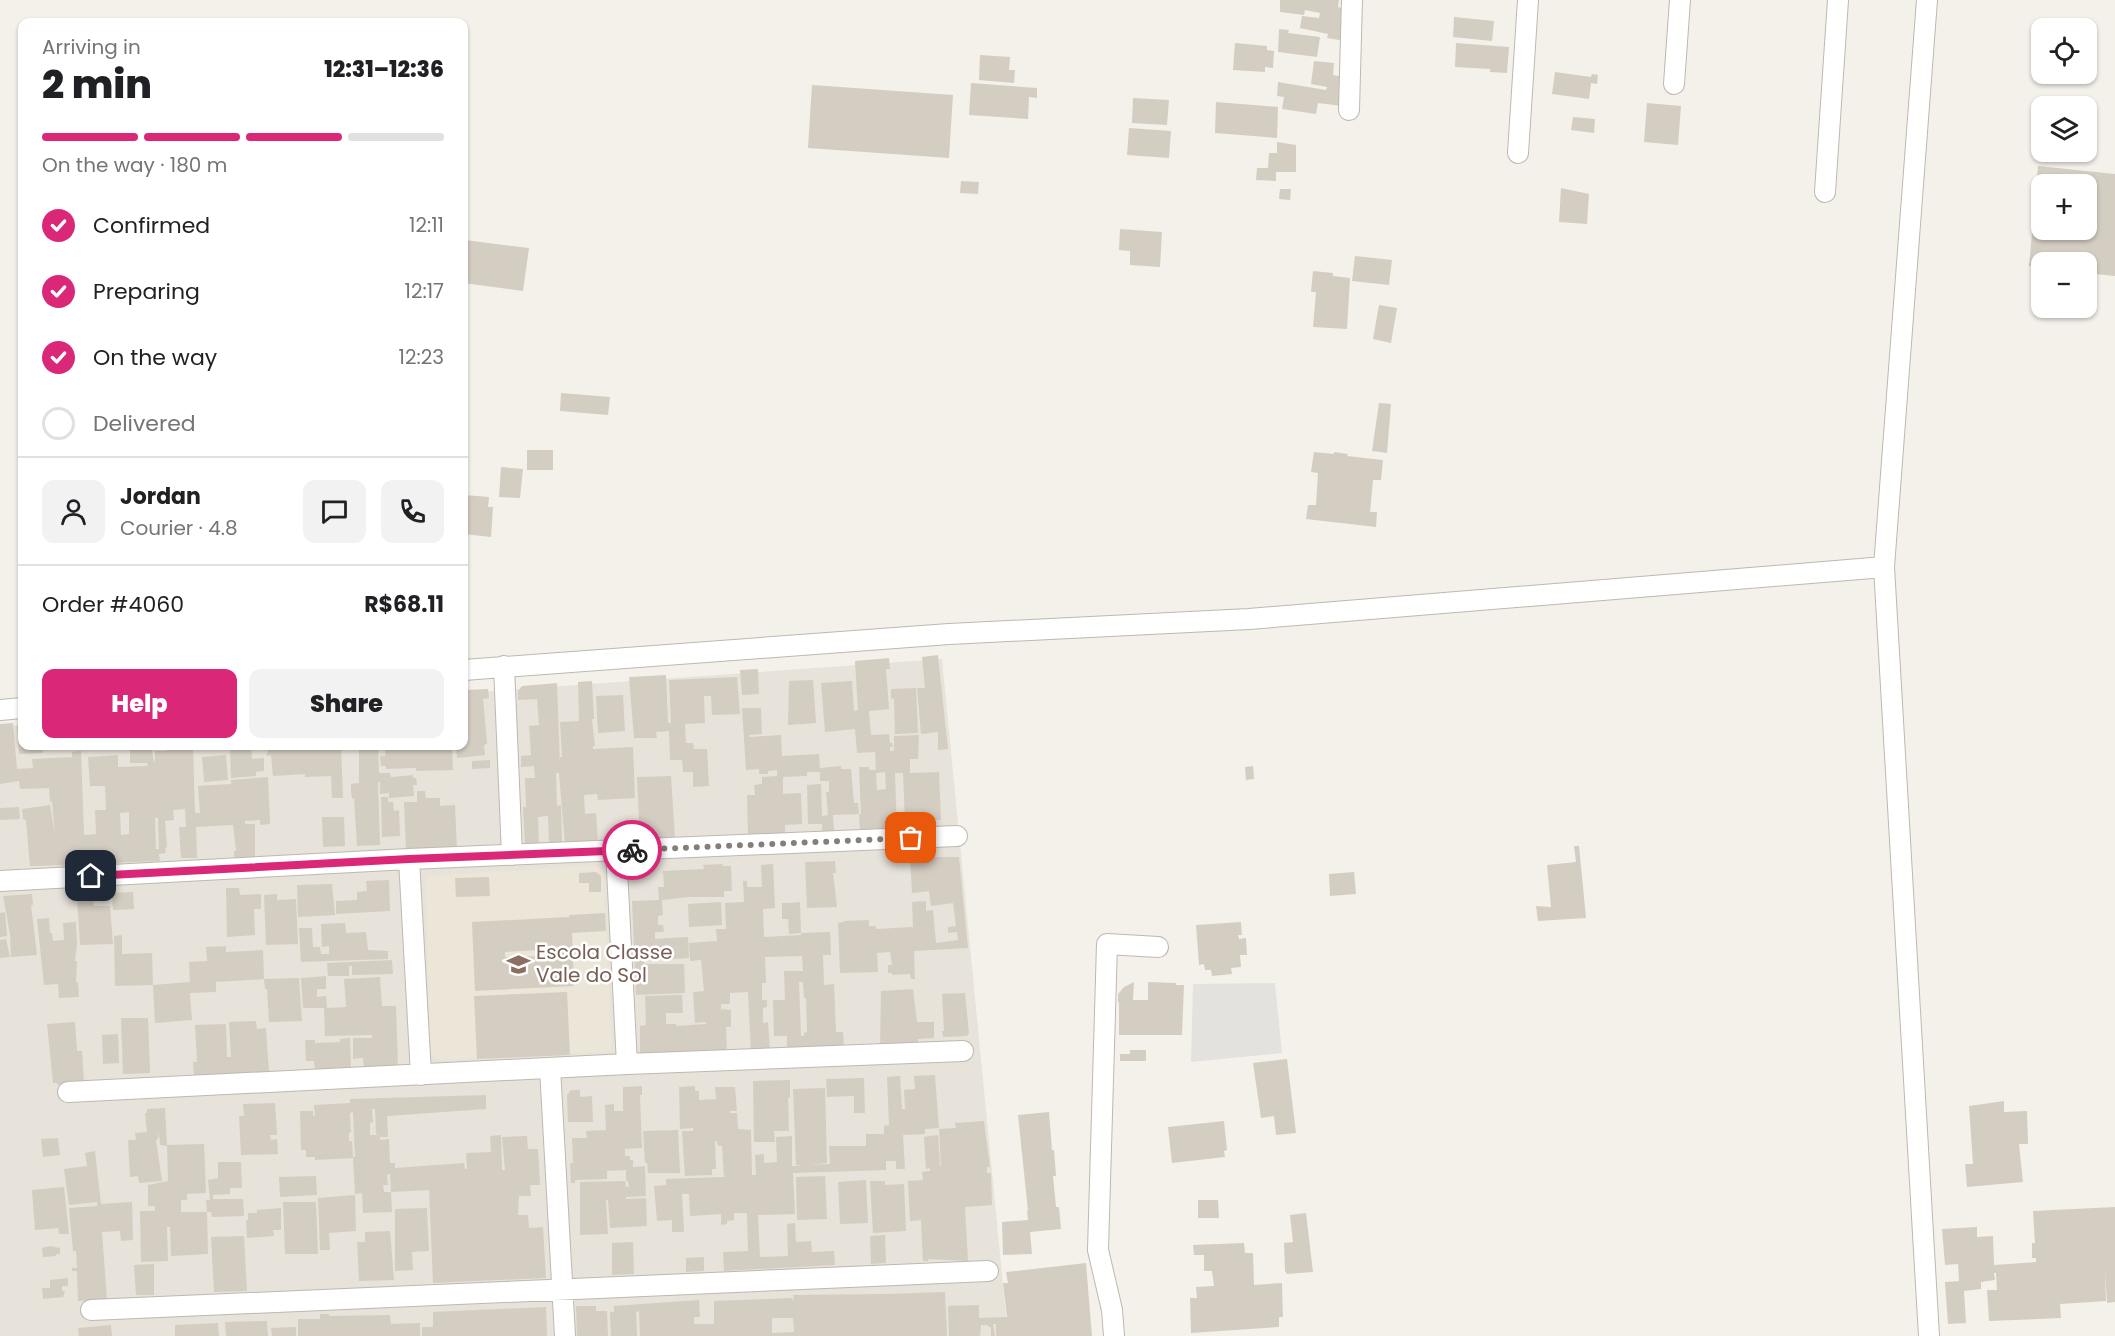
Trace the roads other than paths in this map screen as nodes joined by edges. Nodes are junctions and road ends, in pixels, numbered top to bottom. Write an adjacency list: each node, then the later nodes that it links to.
1 (1352, 0): 7 (street)
2 (1528, 0): 8 (street)
3 (1680, 0): 6 (street)
4 (1838, 0): 9 (street)
5 (1927, 0): 10 (street)
6 (1674, 84)
7 (1349, 110)
8 (1518, 153)
9 (1825, 192)
10 (1884, 567): 11 (street); 31 (street)
11 (504, 666): 12 (street); 17 (street)
12 (468, 670)
13 (18, 708): 14 (street)
14 (0, 710)
15 (957, 836): 16 (street)
16 (616, 850): 17 (street); 22 (street)
17 (512, 855): 18 (street)
18 (409, 859): 19 (street); 24 (street)
19 (0, 881)
20 (1158, 947): 30 (street)
21 (963, 1051): 22 (street)
22 (627, 1064): 23 (street)
23 (550, 1068): 24 (street); 27 (street)
24 (421, 1075): 25 (street)
25 (68, 1092)
26 (988, 1270): 27 (street)
27 (562, 1289): 28 (street); 29 (street)
28 (91, 1310)
29 (565, 1336)
30 (1114, 1336)
31 (1929, 1336)

